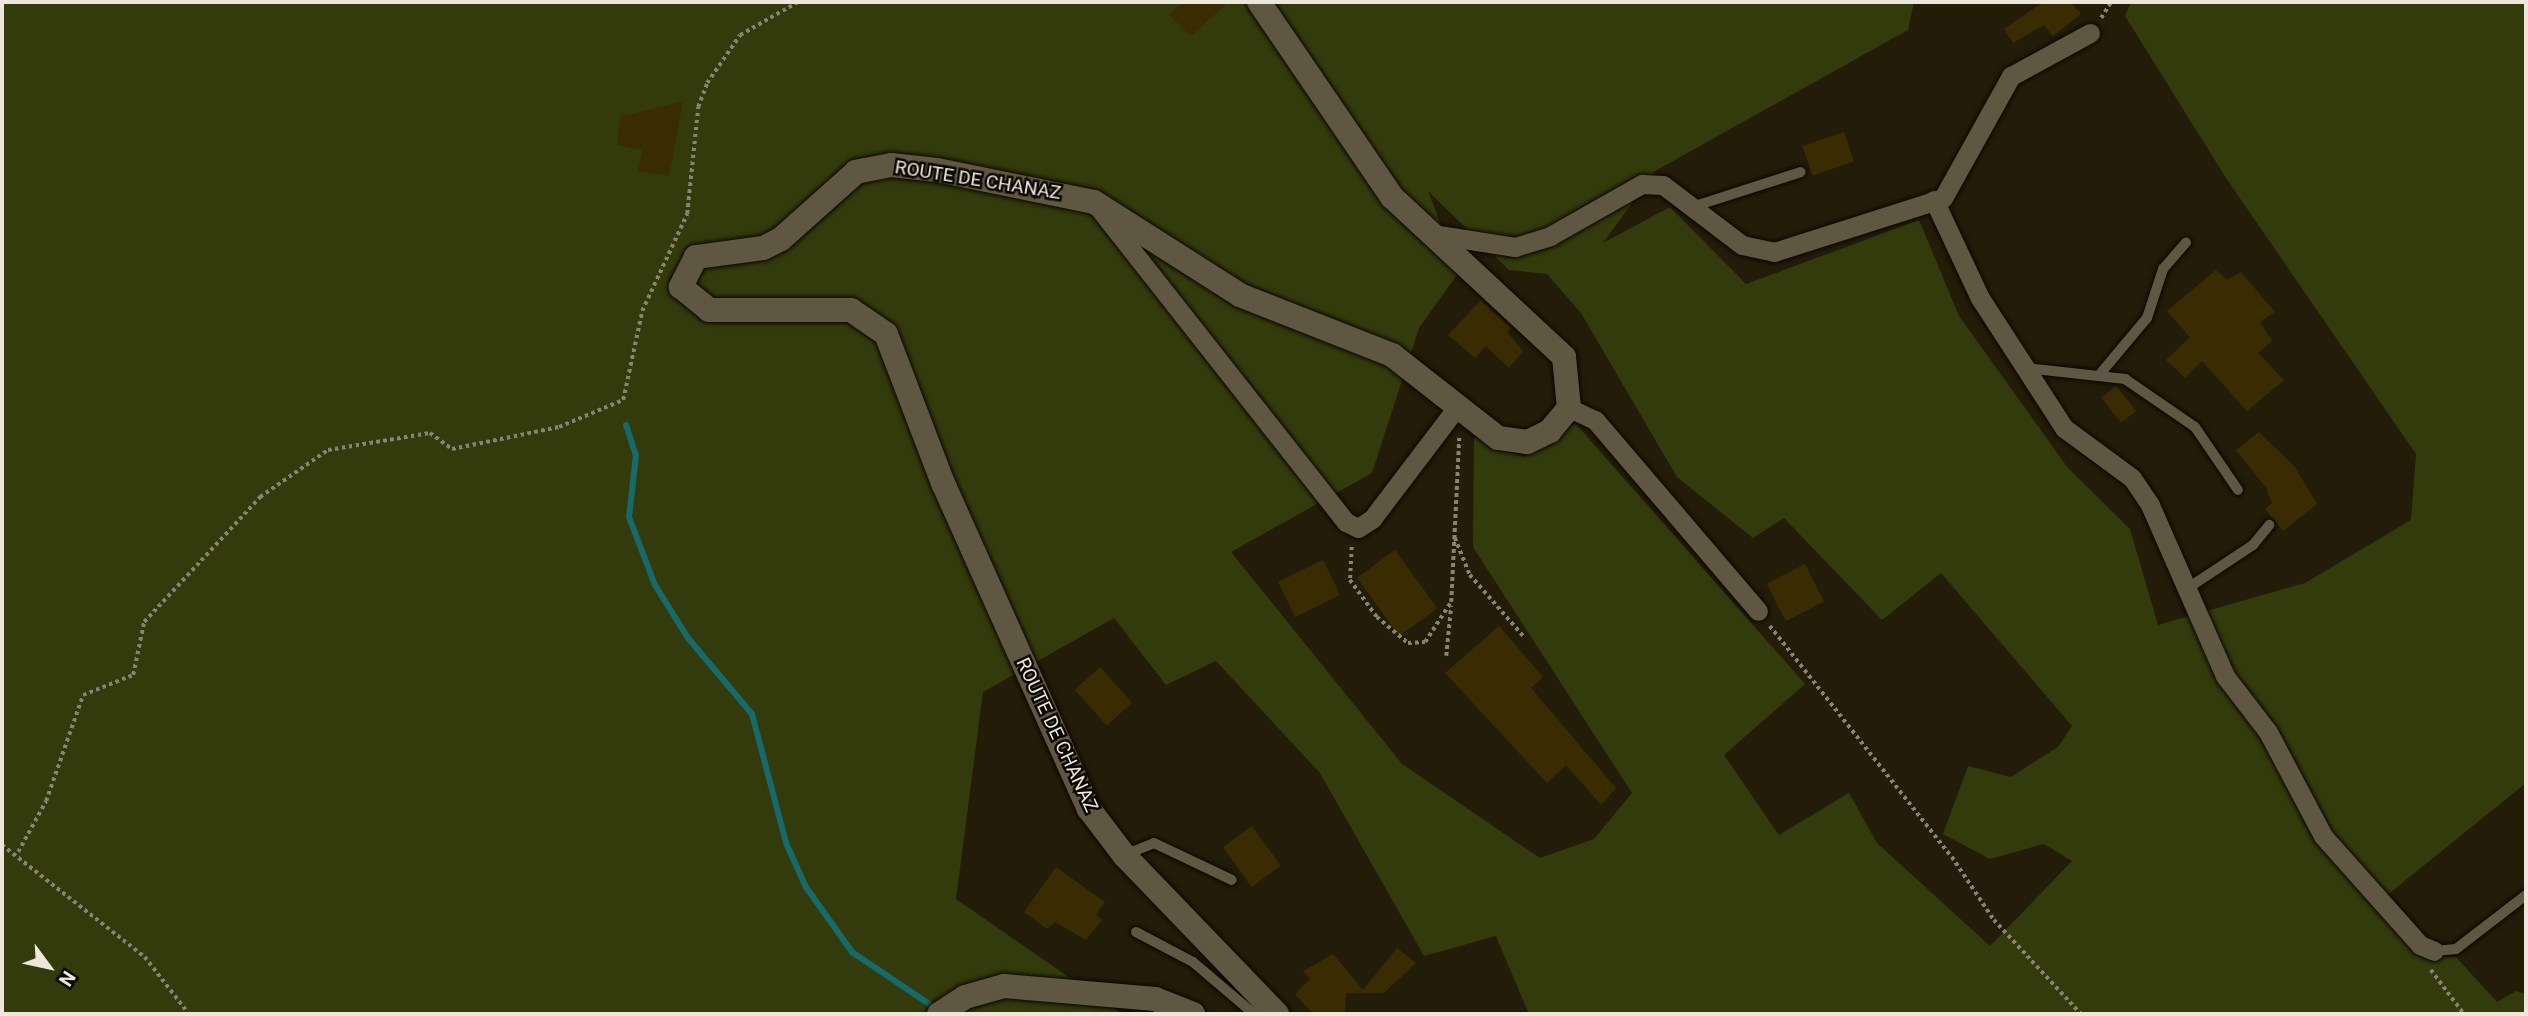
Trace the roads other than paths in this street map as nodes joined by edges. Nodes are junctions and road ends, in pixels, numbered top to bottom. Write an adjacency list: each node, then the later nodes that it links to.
1 (1259, 2): 7 (street)
2 (2090, 33): 4 (street)
3 (1801, 172): 6 (lane)
4 (1934, 200): 6 (street); 9 (street)
5 (1094, 202): 11 (street, ROUTE DE CHANAZ); 11 (street); 17 (street, ROUTE DE CHANAZ)
6 (1692, 208): 7 (street)
7 (1432, 234): 12 (street)
8 (2186, 243): 10 (lane)
9 (2024, 368): 10 (lane); 15 (street)
10 (2100, 374): 13 (lane)
11 (1459, 408): 12 (street, ROUTE DE CHANAZ)
12 (1569, 408): 16 (street)
13 (2238, 490)
14 (2269, 525): 15 (lane)
15 (2185, 591): 21 (street)
16 (1758, 611)
17 (1124, 855): 18 (lane); 25 (street, ROUTE DE CHANAZ)
18 (1232, 880)
19 (2526, 895): 21 (lane)
20 (1136, 932): 24 (lane)
21 (2434, 951)
22 (939, 1014): 23 (street)
23 (1193, 1014)
24 (1254, 1014)
25 (1277, 1014)

